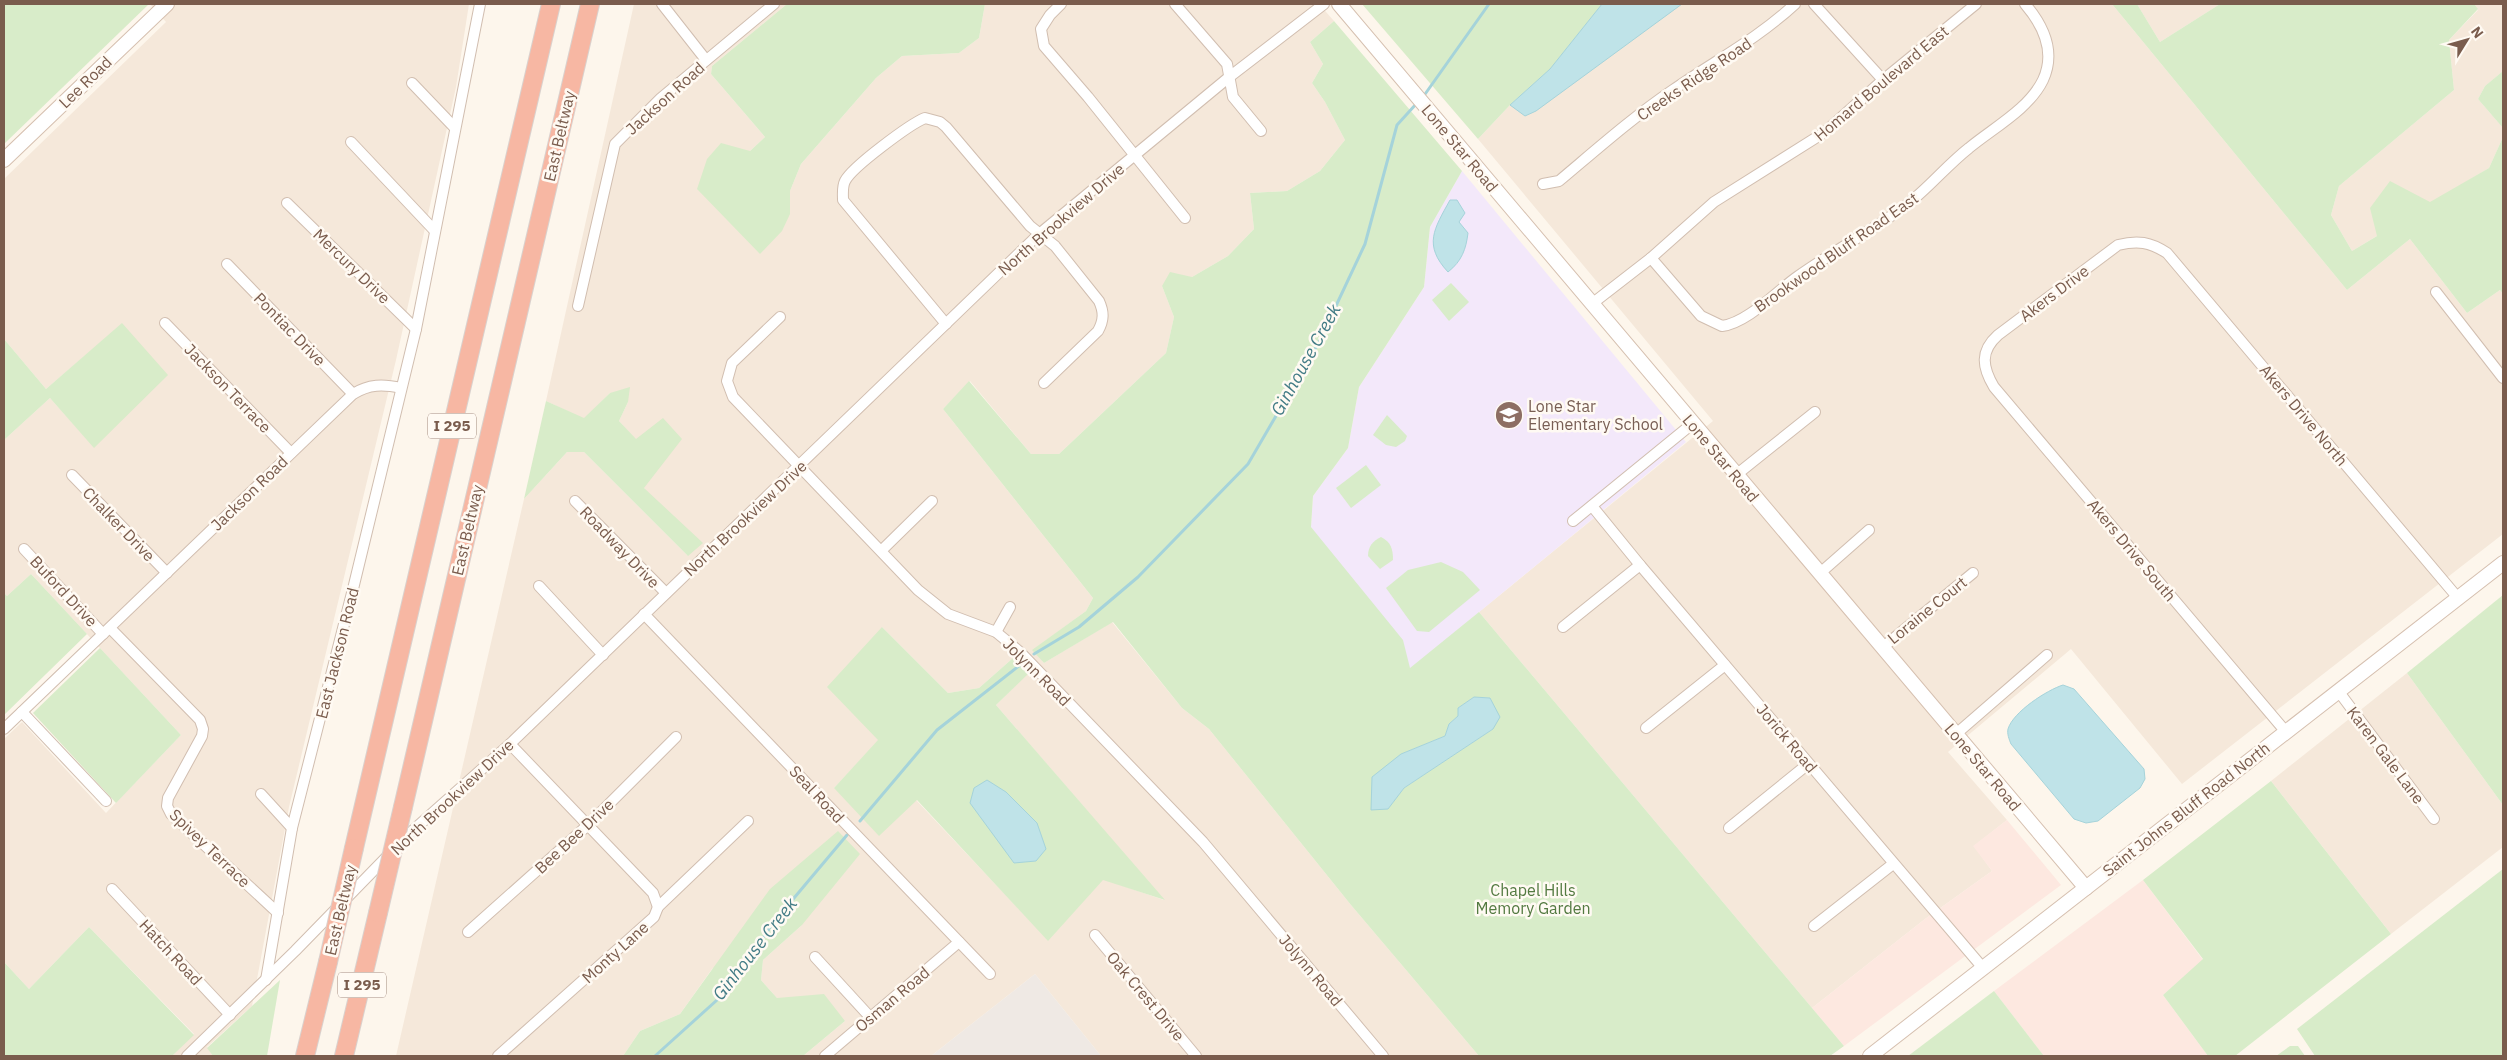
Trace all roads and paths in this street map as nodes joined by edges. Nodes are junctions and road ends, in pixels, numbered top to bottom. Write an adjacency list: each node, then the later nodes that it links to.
1 (167, 4): 23 (street, Lee Road)
2 (480, 4): 19 (street)
3 (551, 4): 106 (highway, East Beltway / I 295, bridge)
4 (590, 4): 107 (highway, East Beltway / I 295, bridge)
5 (662, 4): 15 (street)
6 (774, 4): 15 (street, Jackson Road)
7 (1061, 4): 22 (street)
8 (1175, 4): 16 (street)
9 (1324, 4): 16 (street, North Brookview Drive)
10 (1339, 4): 33 (street, Lone Star Road)
11 (1795, 4): 24 (street, Creeks Ridge Road)
12 (1814, 4): 17 (street)
13 (1976, 4): 17 (street, Homard Boulevard East)
14 (2025, 4): 30 (street, Brookwood Bluff Road East)
15 (706, 60): 34 (street, Jackson Road)
16 (1228, 78): 20 (street); 22 (street, North Brookview Drive)
17 (1883, 80): 30 (street, Homard Boulevard East)
18 (412, 83): 19 (street)
19 (456, 128): 27 (street)
20 (1261, 132)
21 (351, 142): 27 (street)
22 (1135, 156): 26 (street); 28 (street, North Brookview Drive)
23 (4, 160)
24 (1543, 184)
25 (288, 203): 38 (street, Mercury Drive)
26 (1185, 218)
27 (434, 230): 38 (street)
28 (1038, 235): 37 (street, North Brookview Drive); 37 (street); 41 (street)
29 (2142, 241): 39 (street, Akers Drive); 64 (street, Akers Drive North)
30 (1651, 258): 33 (street, Homard Boulevard East)
31 (227, 264): 43 (street, Pontiac Drive)
32 (2436, 292): 40 (street)
33 (1593, 303): 45 (street, Lone Star Road)
34 (578, 306)
35 (780, 317): 47 (street, Jolynn Road)
36 (165, 323): 46 (street, Jackson Terrace)
37 (946, 324): 47 (street, North Brookview Drive)
38 (416, 329): 42 (street, East Jackson Road)
39 (1984, 365): 78 (street, Akers Drive South)
40 (2503, 378)
41 (1044, 383)
42 (401, 388): 43 (street, Jackson Road); 88 (street, East Jackson Road)
43 (353, 394): 46 (street, Jackson Road)
44 (1815, 412): 48 (street)
45 (1692, 424): 48 (street, Lone Star Road); 52 (street)
46 (290, 454): 59 (street, Jackson Road)
47 (800, 466): 56 (street, Jolynn Road); 63 (street, North Brookview Drive)
48 (1736, 475): 61 (street, Lone Star Road)
49 (72, 476): 59 (street, Chalker Drive)
50 (575, 500): 63 (street, Roadway Drive)
51 (932, 501): 56 (street)
52 (1592, 506): 53 (street); 58 (street, Jorick Road)
53 (1573, 521)
54 (1870, 530): 61 (street)
55 (24, 549): 68 (street, Buford Drive)
56 (882, 550): 69 (street, Jolynn Road)
57 (2503, 564): 64 (street, Saint Johns Bluff Road North)
58 (1640, 565): 67 (street); 73 (street, Jorick Road)
59 (166, 573): 68 (street, Jackson Road)
60 (1974, 573): 70 (street, Loraine Court)
61 (1819, 574): 70 (street, Lone Star Road)
62 (538, 586): 71 (street)
63 (666, 593): 66 (street, North Brookview Drive)
64 (2458, 598): 74 (street, Saint Johns Bluff Road North)
65 (1010, 607): 69 (street)
66 (644, 614): 71 (street, North Brookview Drive); 98 (street, Seal Road)
67 (1563, 627)
68 (107, 631): 75 (street, Jackson Road); 94 (street, Spivey Terrace)
69 (996, 632): 111 (street, Jolynn Road)
70 (1882, 648): 79 (street, Lone Star Road)
71 (603, 655): 81 (street, North Brookview Drive)
72 (2047, 655): 79 (street)
73 (1724, 665): 76 (street); 82 (street, Jorick Road)
74 (2339, 692): 78 (street, Saint Johns Bluff Road North); 85 (street, Karen Gale Lane)
75 (22, 712): 77 (street, Jackson Road); 84 (street)
76 (1646, 728)
77 (4, 729)
78 (2286, 732): 91 (street, Saint Johns Bluff Road North)
79 (1956, 734): 91 (street, Lone Star Road)
80 (676, 736): 87 (street, Bee Bee Drive)
81 (510, 744): 87 (street); 102 (street, North Brookview Drive)
82 (1808, 764): 89 (street); 90 (street, Jorick Road)
83 (261, 794): 88 (street)
84 (106, 801)
85 (2434, 819)
86 (748, 821): 93 (street, Monty Lane)
87 (588, 826): 93 (street); 96 (street, Bee Bee Drive)
88 (292, 828): 94 (street, East Jackson Road)
89 (1729, 828)
90 (1893, 864): 95 (street); 100 (street, Jorick Road)
91 (2086, 888): 100 (street, Saint Johns Bluff Road North)
92 (112, 889): 103 (street, Hatch Road)
93 (658, 907): 108 (street, Monty Lane)
94 (278, 913): 102 (street, East Jackson Road)
95 (1814, 926)
96 (468, 932)
97 (1095, 935): 110 (street, Oak Crest Drive)
98 (959, 942): 101 (street, Seal Road); 104 (street, Osman Road)
99 (815, 957): 104 (street)
100 (1983, 968): 112 (street, Saint Johns Bluff Road North)
101 (990, 974)
102 (266, 980): 103 (street, North Brookview Drive)
103 (230, 1015): 105 (street, North Brookview Drive)
104 (870, 1017): 109 (street, Osman Road)
105 (187, 1056)
106 (305, 1056)
107 (344, 1056)
108 (498, 1056)
109 (825, 1056)
110 (1196, 1056)
111 (1383, 1056)
112 (1870, 1056)

